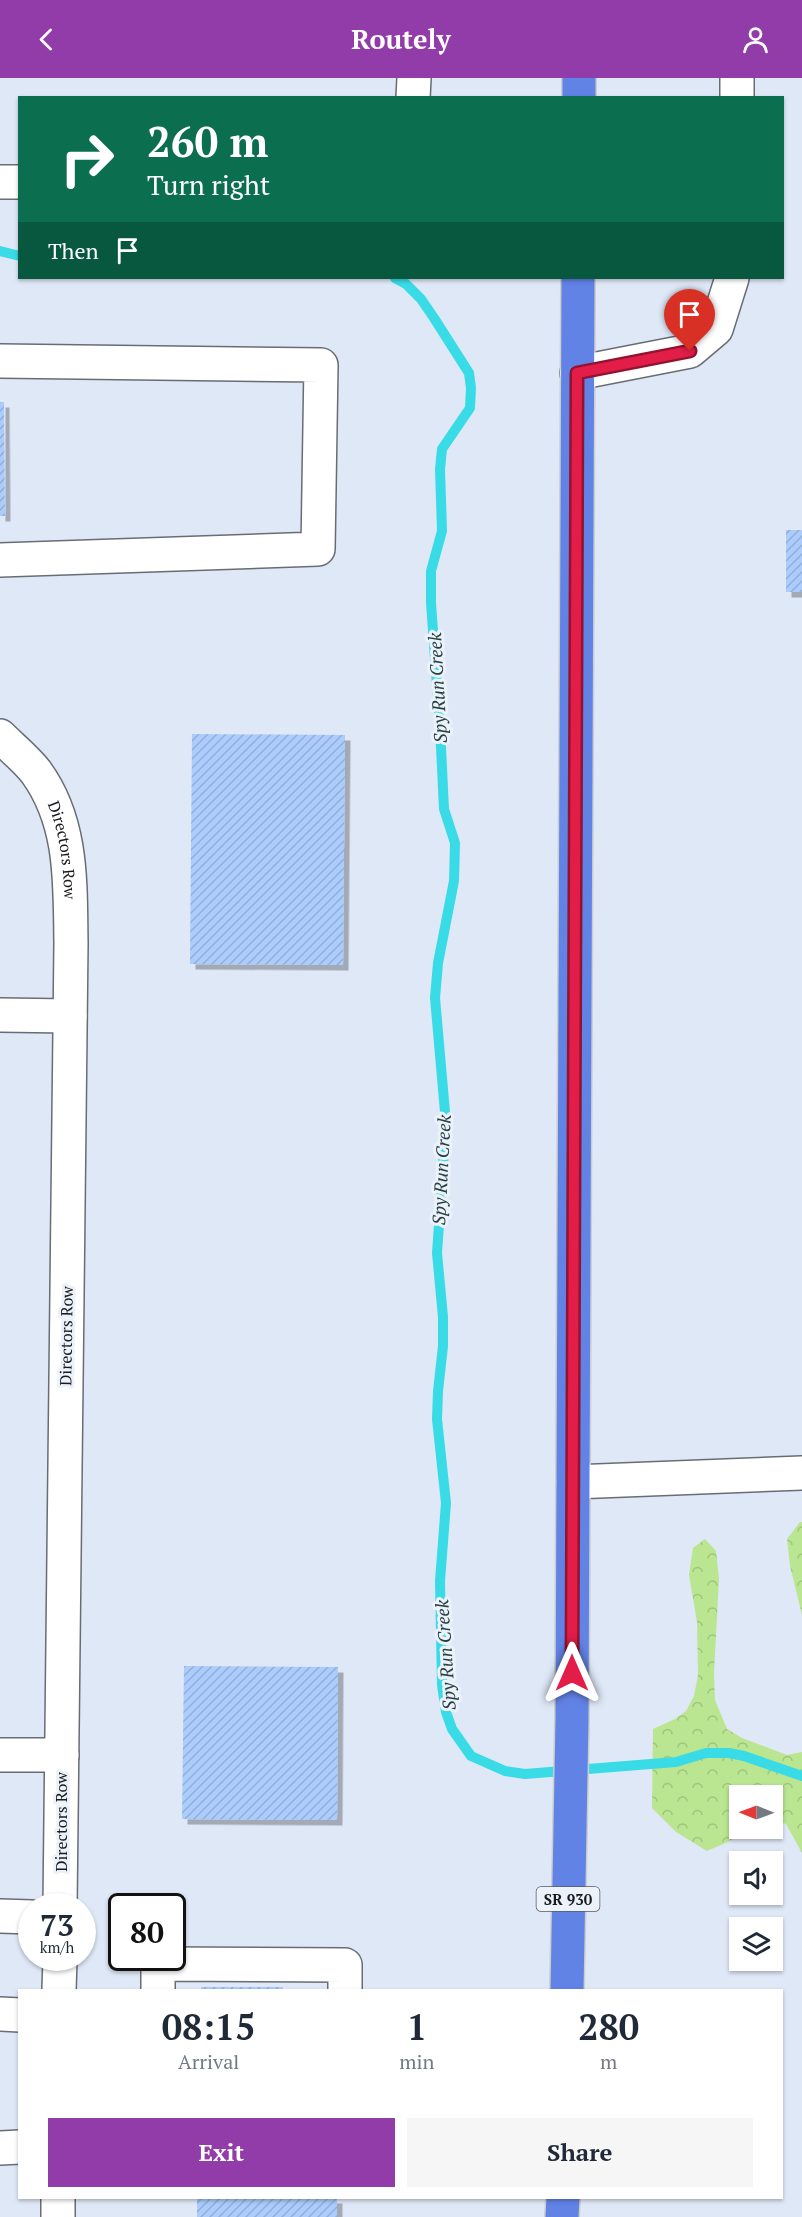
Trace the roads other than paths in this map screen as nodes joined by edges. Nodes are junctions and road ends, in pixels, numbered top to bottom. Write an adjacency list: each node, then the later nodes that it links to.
1 (414, 78): 4 (street)
2 (579, 78): 5 (highway)
3 (737, 78): 6 (street)
4 (414, 96)
5 (579, 96)
6 (737, 96)
7 (0, 182): 8 (street)
8 (18, 182)
9 (578, 279): 12 (highway, SR 930)
10 (732, 279): 12 (street)
11 (0, 360): 13 (street)
12 (577, 373): 18 (highway, SR 930)
13 (0, 560)
14 (0, 736): 16 (street, Directors Row)
15 (0, 1015): 16 (street)
16 (70, 1016): 20 (street, Directors Row)
17 (802, 1473): 18 (street)
18 (573, 1482): 28 (highway, SR 930)
19 (0, 1755): 20 (street)
20 (62, 1755): 21 (street, Directors Row)
21 (60, 1893)
22 (0, 1916): 23 (street)
23 (18, 1917)
24 (60, 1971): 25 (street)
25 (60, 1989)
26 (158, 1989): 27 (street)
27 (345, 1989)
28 (567, 1989)
29 (0, 2014): 30 (street)
30 (18, 2015)
31 (18, 2147): 32 (street)
32 (0, 2148)
33 (58, 2199): 35 (street)
34 (563, 2199): 36 (highway)
35 (58, 2217)
36 (562, 2217)

